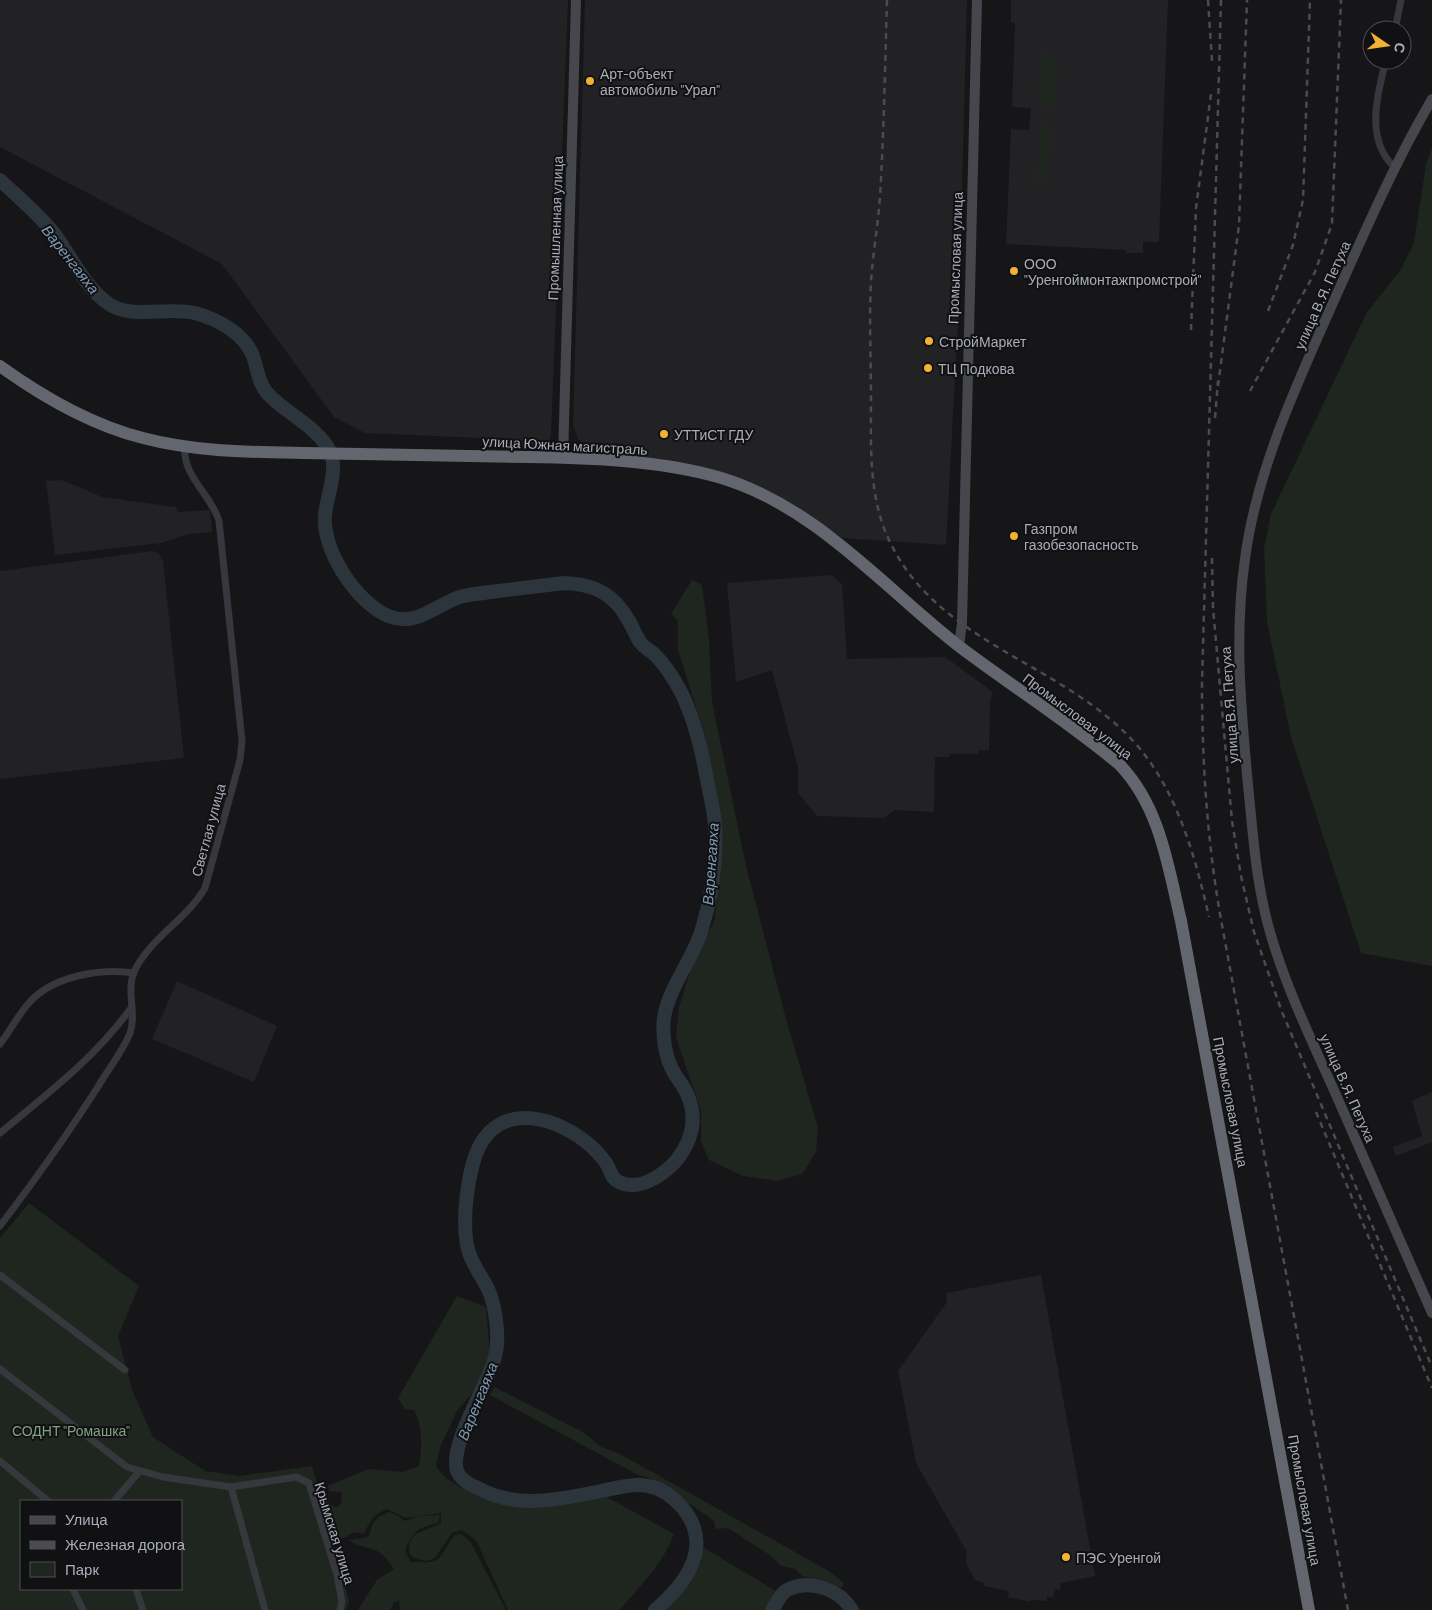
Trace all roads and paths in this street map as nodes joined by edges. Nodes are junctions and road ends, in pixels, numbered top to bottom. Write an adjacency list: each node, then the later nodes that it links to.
1 (576, 0): 10 (street, Промышленная улица)
2 (978, 0): 11 (street, Промысловая улица)
3 (1401, 0): 4 (street)
4 (1396, 20)
5 (1384, 70): 7 (street)
6 (1432, 99): 7 (street, улица В.Я. Петуха)
7 (1394, 167): 18 (street, улица В.Я. Петуха)
8 (0, 366): 9 (highway)
9 (185, 447): 10 (highway, улица Южная магистраль); 12 (street, Светлая улица)
10 (563, 458): 11 (highway, улица Южная магистраль)
11 (959, 646): 32 (highway, Промысловая улица)
12 (134, 973): 13 (street); 14 (street)
13 (131, 1007): 15 (street); 16 (street)
14 (0, 1044)
15 (0, 1133)
16 (0, 1226)
17 (0, 1275): 20 (street)
18 (1432, 1313)
19 (0, 1369): 22 (street)
20 (125, 1370)
21 (0, 1461): 24 (street)
22 (139, 1472): 23 (street, Крымская улица); 25 (street)
23 (230, 1487): 30 (street); 31 (street, Крымская улица)
24 (47, 1500)
25 (115, 1500)
26 (73, 1590): 28 (street)
27 (136, 1590): 29 (street)
28 (83, 1610)
29 (143, 1610)
30 (266, 1610)
31 (340, 1610)
32 (1309, 1610)

